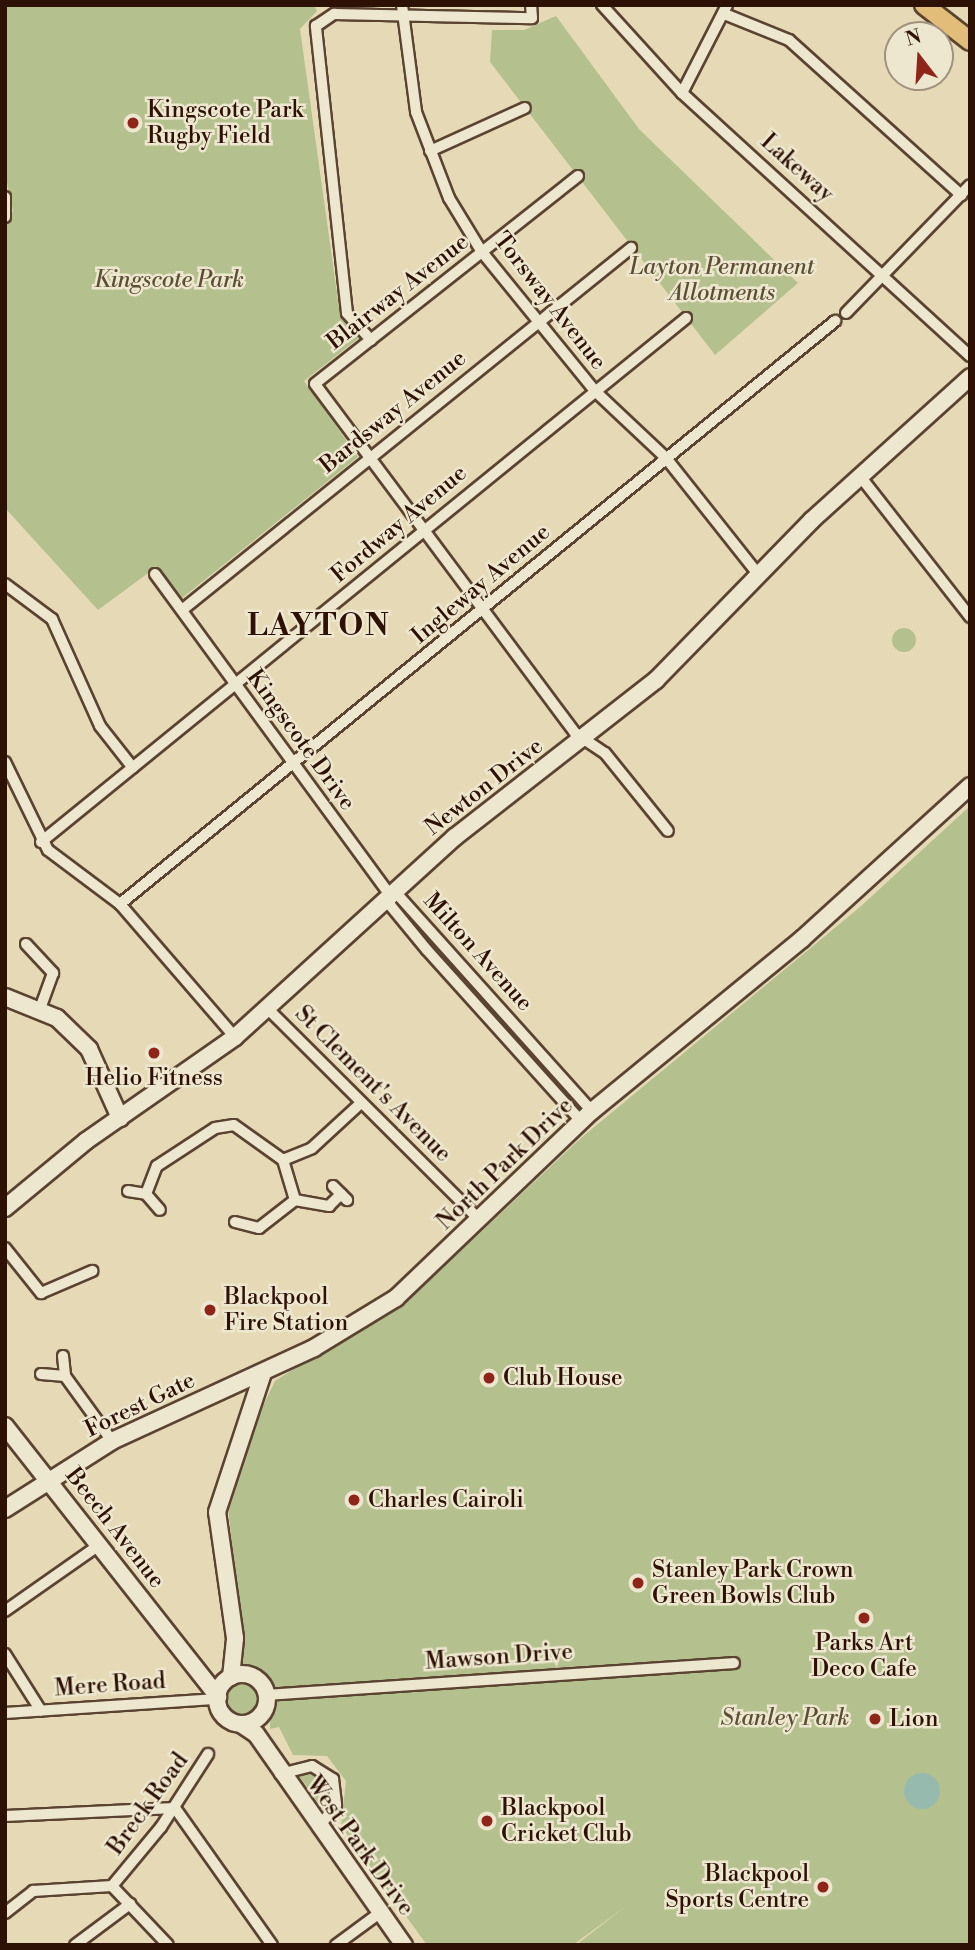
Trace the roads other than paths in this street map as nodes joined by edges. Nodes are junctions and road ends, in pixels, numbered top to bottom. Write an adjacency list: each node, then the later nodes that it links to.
1 (531, 5): 6 (street)
2 (602, 5): 9 (street, Lakeway)
3 (924, 5): 8 (main road)
4 (944, 5): 7 (main road)
5 (727, 10): 9 (street); 14 (street)
6 (402, 11): 11 (street, Torsway Avenue); 24 (street)
7 (970, 26)
8 (970, 41)
9 (682, 93): 19 (street, Lakeway)
10 (525, 108): 11 (street)
11 (430, 151): 18 (street, Torsway Avenue)
12 (578, 176): 18 (street, Blairway Avenue)
13 (970, 185): 14 (street)
14 (961, 195): 19 (street)
15 (5, 197): 16 (street)
16 (7, 216)
17 (631, 248): 23 (street, Bardsway Avenue)
18 (482, 252): 23 (street, Torsway Avenue); 24 (street, Blairway Avenue)
19 (885, 276): 20 (street); 25 (street, Lakeway)
20 (846, 313)
21 (686, 317): 27 (street, Fordway Avenue)
22 (835, 321): 28 (street, Ingleway Avenue)
23 (539, 322): 27 (street, Torsway Avenue); 29 (street, Bardsway Avenue)
24 (371, 340): 29 (street, Blairway Avenue)
25 (970, 356)
26 (970, 377): 30 (street, Newton Drive)
27 (595, 391): 28 (street, Torsway Avenue); 31 (street, Fordway Avenue)
28 (666, 457): 32 (street, Torsway Avenue); 36 (street, Ingleway Avenue)
29 (369, 458): 31 (street); 35 (street, Bardsway Avenue)
30 (860, 476): 32 (street, Newton Drive); 37 (street)
31 (421, 533): 36 (street); 38 (street, Fordway Avenue)
32 (758, 573): 39 (street, Newton Drive)
33 (155, 575): 35 (street, Kingscote Drive)
34 (5, 584): 42 (street)
35 (181, 610): 38 (street, Kingscote Drive)
36 (482, 612): 39 (street); 41 (street, Ingleway Avenue)
37 (970, 617)
38 (236, 687): 41 (street, Kingscote Drive); 42 (street, Fordway Avenue)
39 (583, 739): 44 (street); 46 (street, Newton Drive)
40 (5, 762): 45 (street)
41 (292, 765): 46 (street, Kingscote Drive); 47 (street, Ingleway Avenue)
42 (133, 768): 45 (street, Fordway Avenue)
43 (970, 786): 54 (street, North Park Drive)
44 (668, 831)
45 (41, 842): 47 (street)
46 (389, 894): 51 (street, Newton Drive); 54 (street, Milton Avenue)
47 (120, 904): 52 (street)
48 (26, 944): 50 (street)
49 (5, 997): 50 (street)
50 (40, 1009): 55 (street)
51 (268, 1009): 52 (street, Newton Drive); 53 (street, St Clement's Avenue)
52 (235, 1037): 55 (street, Newton Drive)
53 (361, 1103): 56 (street); 63 (street, St Clement's Avenue)
54 (586, 1116): 63 (street, North Park Drive)
55 (120, 1118): 60 (street, Newton Drive)
56 (283, 1160): 59 (street); 61 (street)
57 (128, 1191): 59 (street)
58 (340, 1193): 61 (street)
59 (146, 1194): 62 (street)
60 (8, 1199)
61 (295, 1200): 64 (street)
62 (160, 1209)
63 (479, 1219): 68 (street, North Park Drive)
64 (235, 1222)
65 (5, 1248): 66 (street)
66 (92, 1271)
67 (63, 1356): 70 (street)
68 (263, 1373): 72 (street, Forest Gate); 77 (street)
69 (41, 1374): 70 (street)
70 (65, 1376): 72 (street)
71 (5, 1426): 73 (street, Beech Avenue)
72 (113, 1441): 73 (street, Forest Gate)
73 (48, 1479): 74 (street, Forest Gate); 75 (street, Beech Avenue)
74 (5, 1509)
75 (98, 1545): 76 (street); 79 (street, Beech Avenue)
76 (5, 1611)
77 (235, 1638): 81 (street); 82 (street)
78 (5, 1654): 85 (street)
79 (189, 1658): 82 (street, Beech Avenue); 83 (street, Beech Avenue)
80 (734, 1663): 84 (street, Mawson Drive)
81 (250, 1675): 82 (street); 84 (street)
82 (229, 1679): 83 (street)
83 (218, 1698): 85 (street, Mere Road); 87 (street)
84 (266, 1703): 87 (street); 89 (street, West Park Drive)
85 (41, 1711): 86 (street, Mere Road)
86 (5, 1713)
87 (241, 1724): 89 (street, West Park Drive)
88 (208, 1754): 90 (street, Breck Road)
89 (280, 1774): 92 (street, West Park Drive); 92 (street)
90 (175, 1808): 91 (street); 93 (street, Breck Road); 99 (street)
91 (5, 1816)
92 (318, 1828): 95 (street, West Park Drive)
93 (112, 1886): 94 (street); 96 (street, Breck Road)
94 (130, 1904): 97 (street); 98 (street)
95 (382, 1912): 100 (street); 101 (street, West Park Drive)
96 (5, 1913)
97 (75, 1945)
98 (168, 1945)
99 (272, 1945)
100 (336, 1945)
101 (404, 1945)

